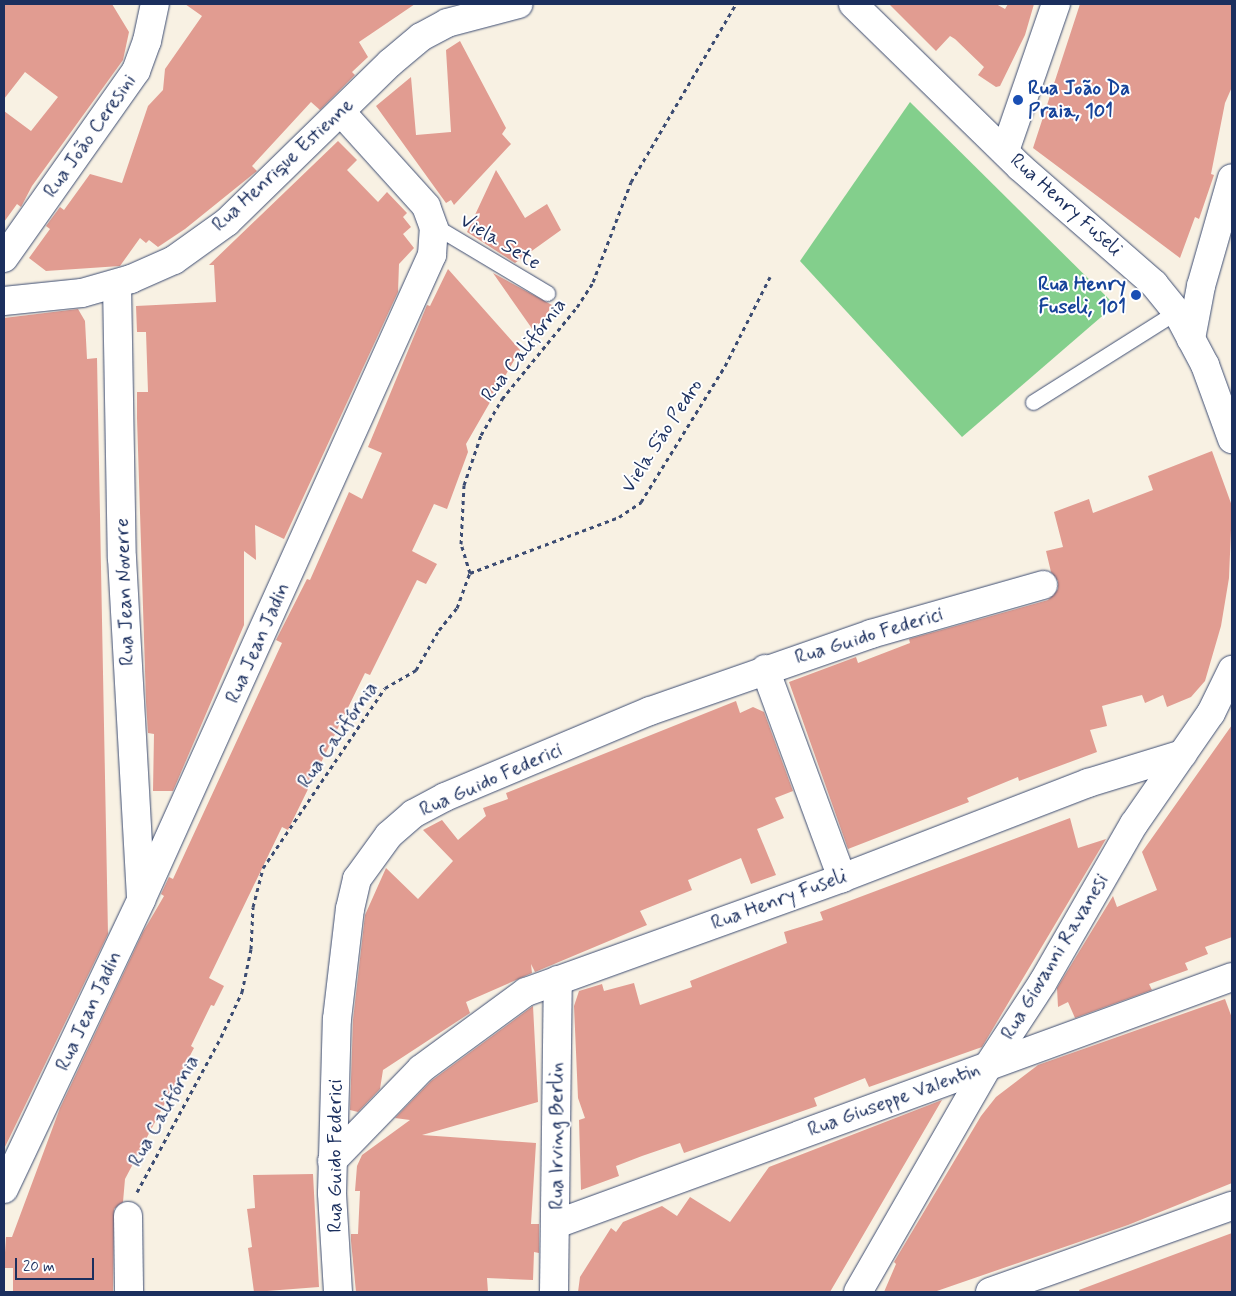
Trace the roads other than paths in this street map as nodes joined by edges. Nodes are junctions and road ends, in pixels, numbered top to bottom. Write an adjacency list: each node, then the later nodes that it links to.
1 (155, 4): 9 (street, Rua João Ceresini)
2 (519, 4): 5 (street, Rua Henrique Estienne)
3 (852, 4): 6 (street, Rua Henry Fuseli)
4 (1056, 4): 6 (street)
5 (341, 112): 8 (street, Rua Jean Jadin); 10 (street, Rua Henrique Estienne)
6 (1004, 151): 13 (street, Rua Henry Fuseli)
7 (1232, 178): 14 (street)
8 (433, 225): 11 (lane, Viela Sete); 22 (street, Rua Jean Jadin)
9 (4, 258)
10 (117, 284): 12 (street, Rua Henrique Estienne); 22 (street, Rua Jean Noverre)
11 (547, 293)
12 (4, 300)
13 (1176, 312): 14 (street, Rua Henry Fuseli); 15 (lane)
14 (1191, 339): 16 (street, Rua Henry Fuseli)
15 (1033, 402)
16 (1232, 439)
17 (1043, 585): 18 (street, Rua Guido Federici)
18 (765, 670): 21 (street); 26 (street, Rua Guido Federici)
19 (1231, 677): 20 (street)
20 (1183, 754): 21 (street, Rua Henry Fuseli); 25 (street, Rua Giovanni Ravanesi)
21 (842, 878): 24 (street, Rua Henry Fuseli)
22 (141, 900): 27 (street, Rua Jean Jadin)
23 (1232, 977): 25 (street, Rua Giuseppe Valentin)
24 (558, 980): 26 (street, Rua Henry Fuseli); 30 (street, Rua Irving Berlin)
25 (988, 1066): 30 (street, Rua Giuseppe Valentin); 34 (street, Rua Giovanni Ravanesi)
26 (332, 1161): 32 (street, Rua Guido Federici)
27 (4, 1189)
28 (1232, 1206): 35 (street)
29 (128, 1216): 31 (street)
30 (556, 1224): 33 (street, Rua Irving Berlin)
31 (129, 1292)
32 (338, 1292)
33 (554, 1292)
34 (858, 1292)
35 (990, 1292)

